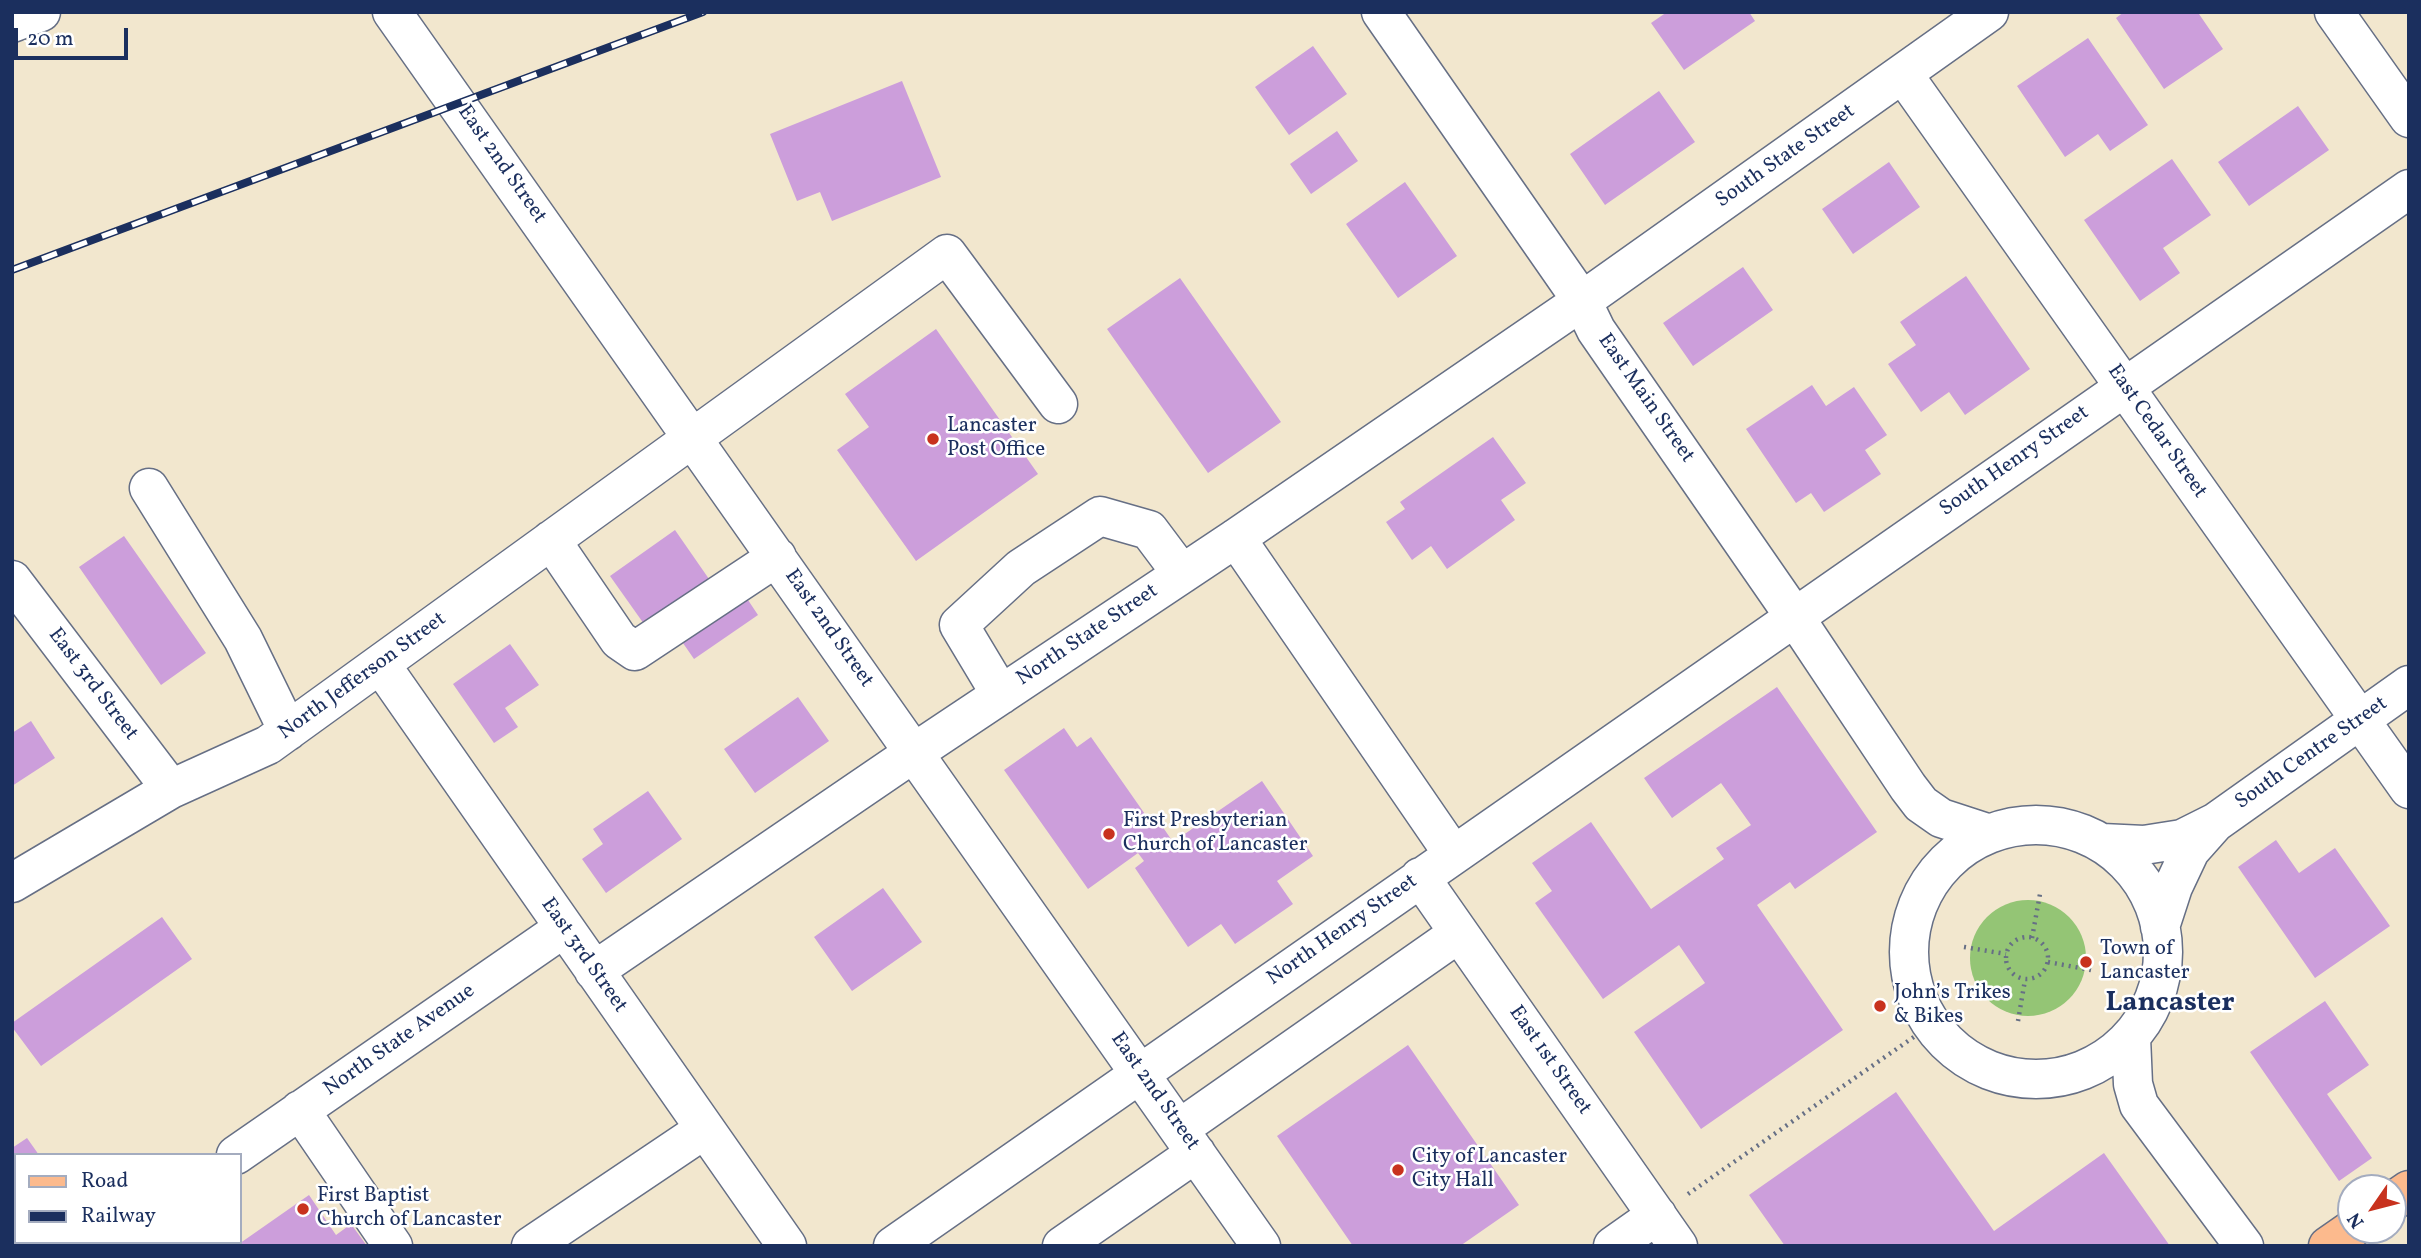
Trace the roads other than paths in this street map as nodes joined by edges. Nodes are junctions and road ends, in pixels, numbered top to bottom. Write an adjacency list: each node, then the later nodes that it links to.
1 (41, 12): 6 (street)
2 (393, 12): 13 (street, East 2nd Street)
3 (1381, 12): 10 (street, East Main Street)
4 (1989, 12): 7 (street, South State Street)
5 (2334, 12): 8 (street)
6 (12, 23)
7 (1903, 74): 10 (street, South State Street); 11 (street, East Cedar Street)
8 (2409, 118)
9 (2409, 189): 11 (street, South Henry Street)
10 (1582, 301): 15 (street, North State Street); 20 (street, East Main Street)
11 (2124, 387): 20 (street, South Henry Street); 24 (street, East Cedar Street)
12 (1058, 404): 13 (street, North Jefferson Street)
13 (692, 437): 16 (street, North Jefferson Street); 17 (street, East 2nd Street)
14 (149, 488): 25 (street)
15 (1236, 538): 18 (street, North State Street); 33 (street)
16 (551, 540): 17 (street); 21 (street, North Jefferson Street)
17 (777, 557): 26 (street, East 2nd Street)
18 (1182, 574): 23 (street, North State Street); 23 (street)
19 (12, 580): 28 (street, East 3rd Street)
20 (1794, 616): 27 (street, East Main Street); 33 (street, North Henry Street)
21 (380, 665): 25 (street, North Jefferson Street); 37 (street, East 3rd Street)
22 (2409, 685): 24 (street, South Centre Street)
23 (1001, 695): 26 (street, North State Street)
24 (2360, 720): 29 (street, East Cedar Street); 30 (street, South Centre Street)
25 (288, 732): 28 (street, North Jefferson Street)
26 (915, 752): 40 (street, North State Street); 42 (street, East 2nd Street)
27 (1908, 787): 31 (street, East Main Street); 34 (street, East Main Street)
28 (171, 789): 36 (street, North Jefferson Street)
29 (2409, 789)
30 (2216, 822): 32 (street, South Centre Street); 38 (street, South Centre Street)
31 (1987, 833): 32 (street); 34 (street)
32 (2102, 843): 38 (street)
33 (1453, 854): 35 (street, North Henry Street)
34 (1934, 874): 43 (street)
35 (1420, 877): 39 (street, East 1st Street); 42 (street, North Henry Street)
36 (12, 883)
37 (564, 928): 40 (street, East 3rd Street); 44 (street, North State Avenue)
38 (2160, 928): 41 (street)
39 (1459, 933): 47 (street); 49 (street, East 1st Street)
40 (594, 971): 46 (street, East 3rd Street)
41 (2131, 1037): 43 (street); 45 (street)
42 (1140, 1073): 47 (street, East 2nd Street); 53 (street, North Henry Street)
43 (2075, 1073): 45 (street)
44 (300, 1110): 48 (street, North State Avenue); 50 (street)
45 (2152, 1123): 58 (street)
46 (705, 1129): 51 (street); 52 (street, East 3rd Street)
47 (1188, 1141): 54 (street); 55 (street, East 2nd Street)
48 (239, 1153)
49 (1657, 1215): 56 (street); 57 (street, East 1st Street)
50 (393, 1246)
51 (531, 1246)
52 (787, 1246)
53 (893, 1246)
54 (1062, 1246)
55 (1261, 1246)
56 (1613, 1246)
57 (1678, 1246)
58 (2244, 1246)

